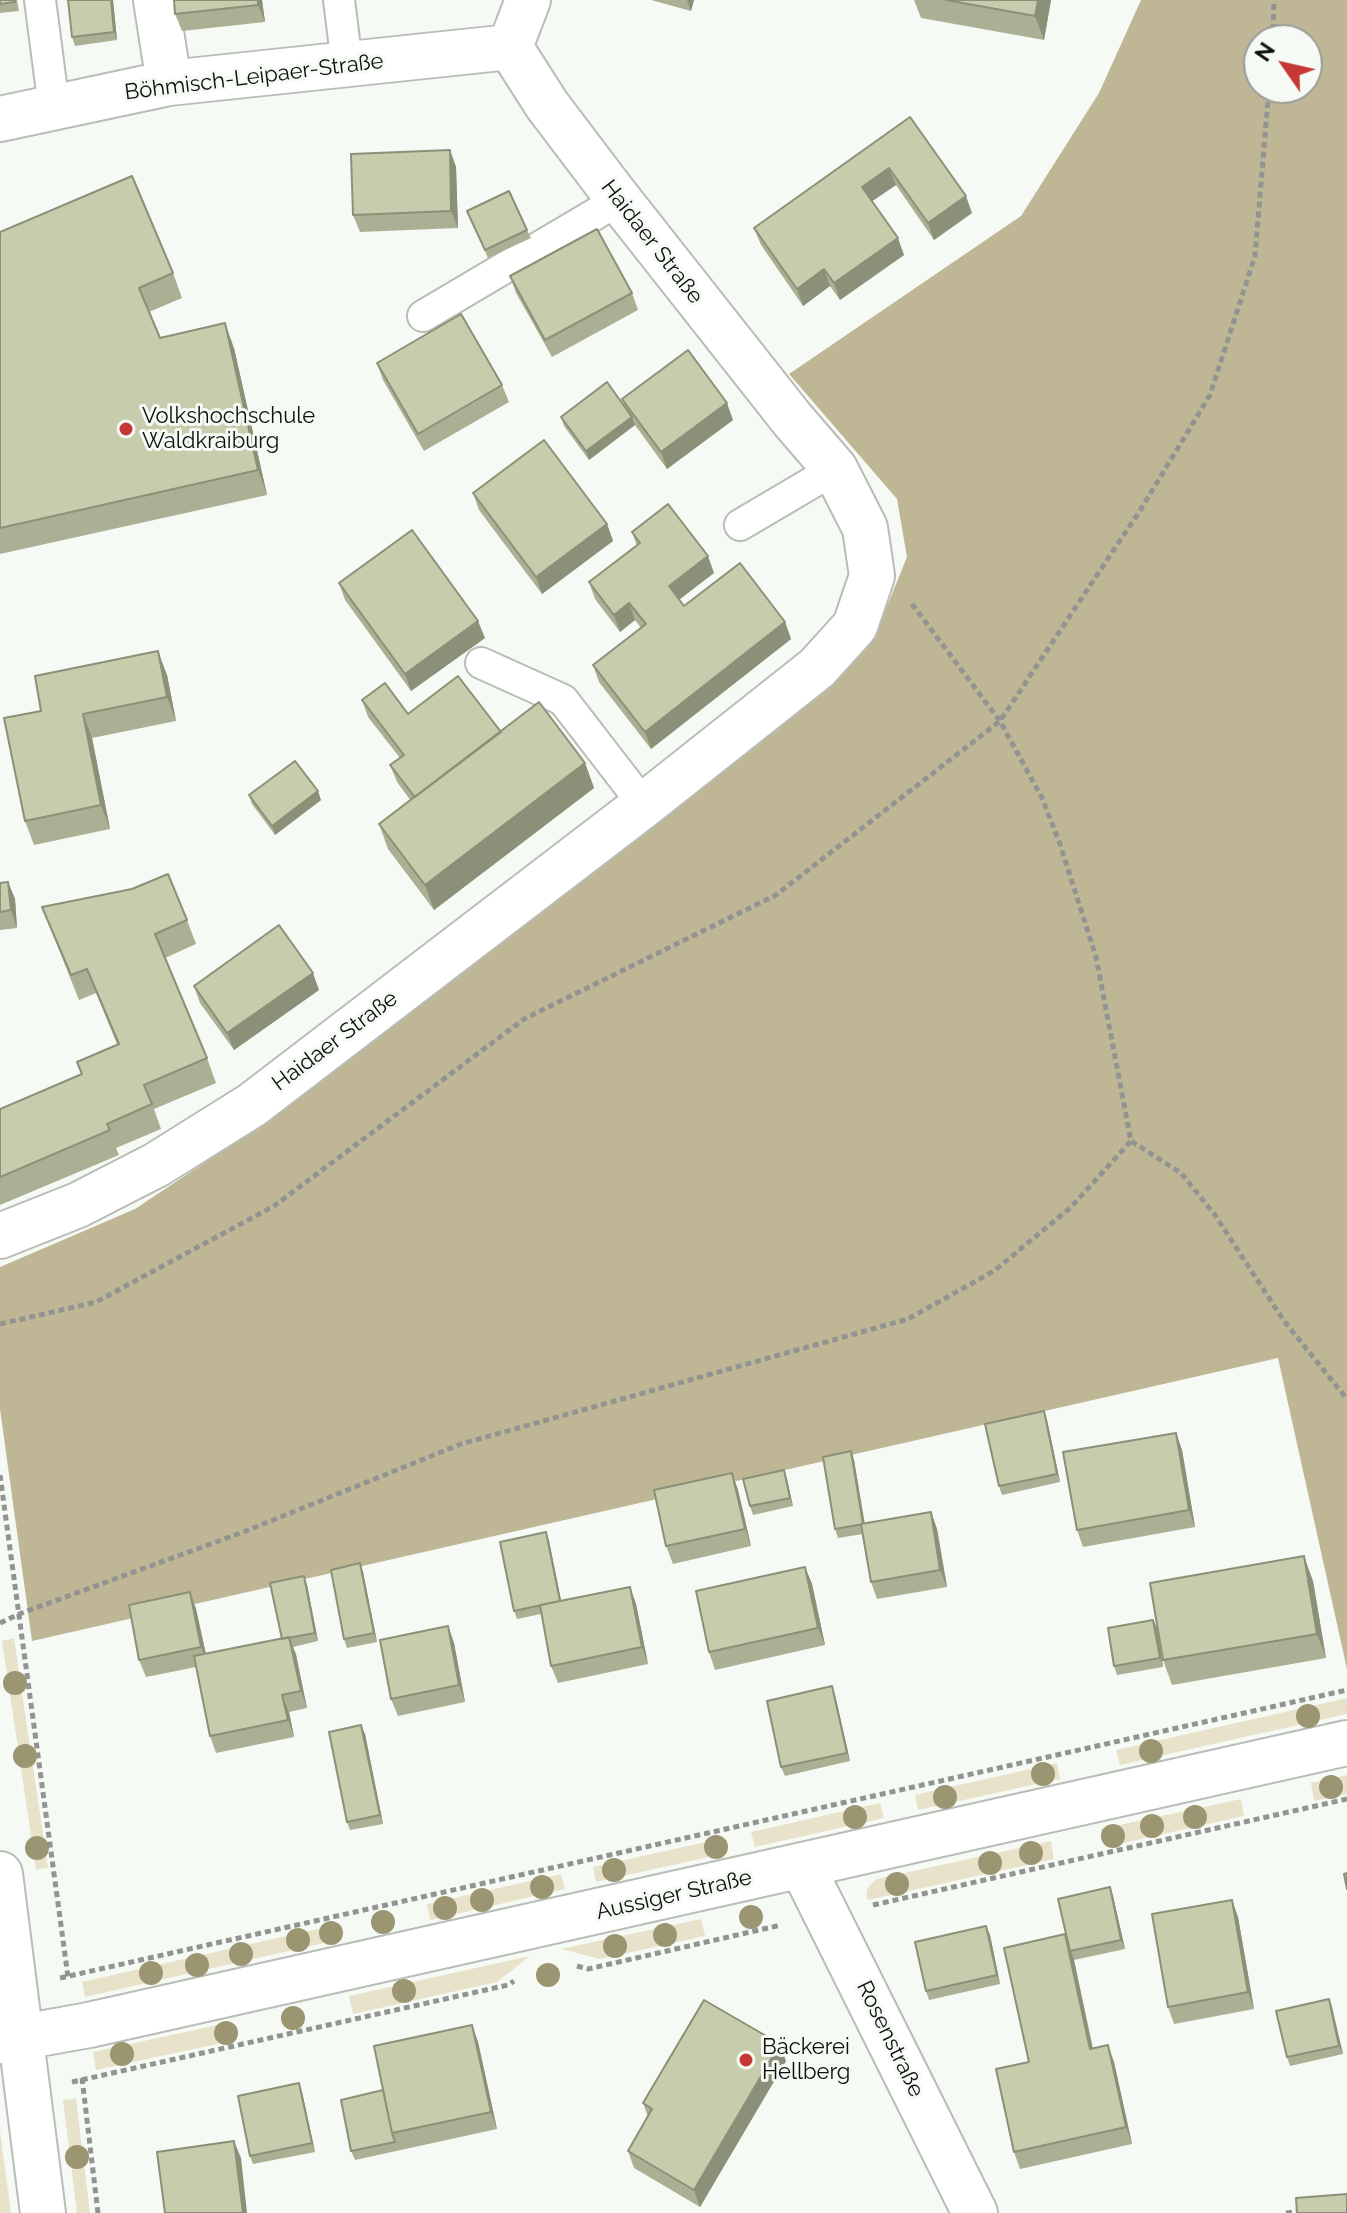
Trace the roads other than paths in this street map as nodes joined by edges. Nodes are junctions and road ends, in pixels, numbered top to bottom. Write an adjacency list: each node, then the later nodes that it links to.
1 (40, 0): 8 (lane)
2 (156, 0): 7 (street)
3 (339, 0): 6 (lane)
4 (528, 0): 5 (street)
5 (510, 47): 6 (street, Böhmisch-Leipaer-Straße); 10 (street, Haidaer Straße)
6 (347, 64): 7 (street, Böhmisch-Leipaer-Straße)
7 (169, 83): 8 (street, Böhmisch-Leipaer-Straße)
8 (54, 107): 9 (street, Böhmisch-Leipaer-Straße)
9 (0, 119)
10 (619, 200): 11 (lane); 12 (street, Haidaer Straße)
11 (423, 316)
12 (835, 469): 13 (lane); 15 (street, Haidaer Straße)
13 (740, 525)
14 (481, 663): 15 (lane)
15 (644, 805): 16 (street, Haidaer Straße)
16 (0, 1236)
17 (1347, 1743): 18 (street, Aussiger Straße)
18 (802, 1866): 20 (street, Aussiger Straße); 22 (street, Rosenstraße)
19 (0, 1874): 20 (street)
20 (10, 2040): 21 (street)
21 (43, 2213)
22 (975, 2213)

